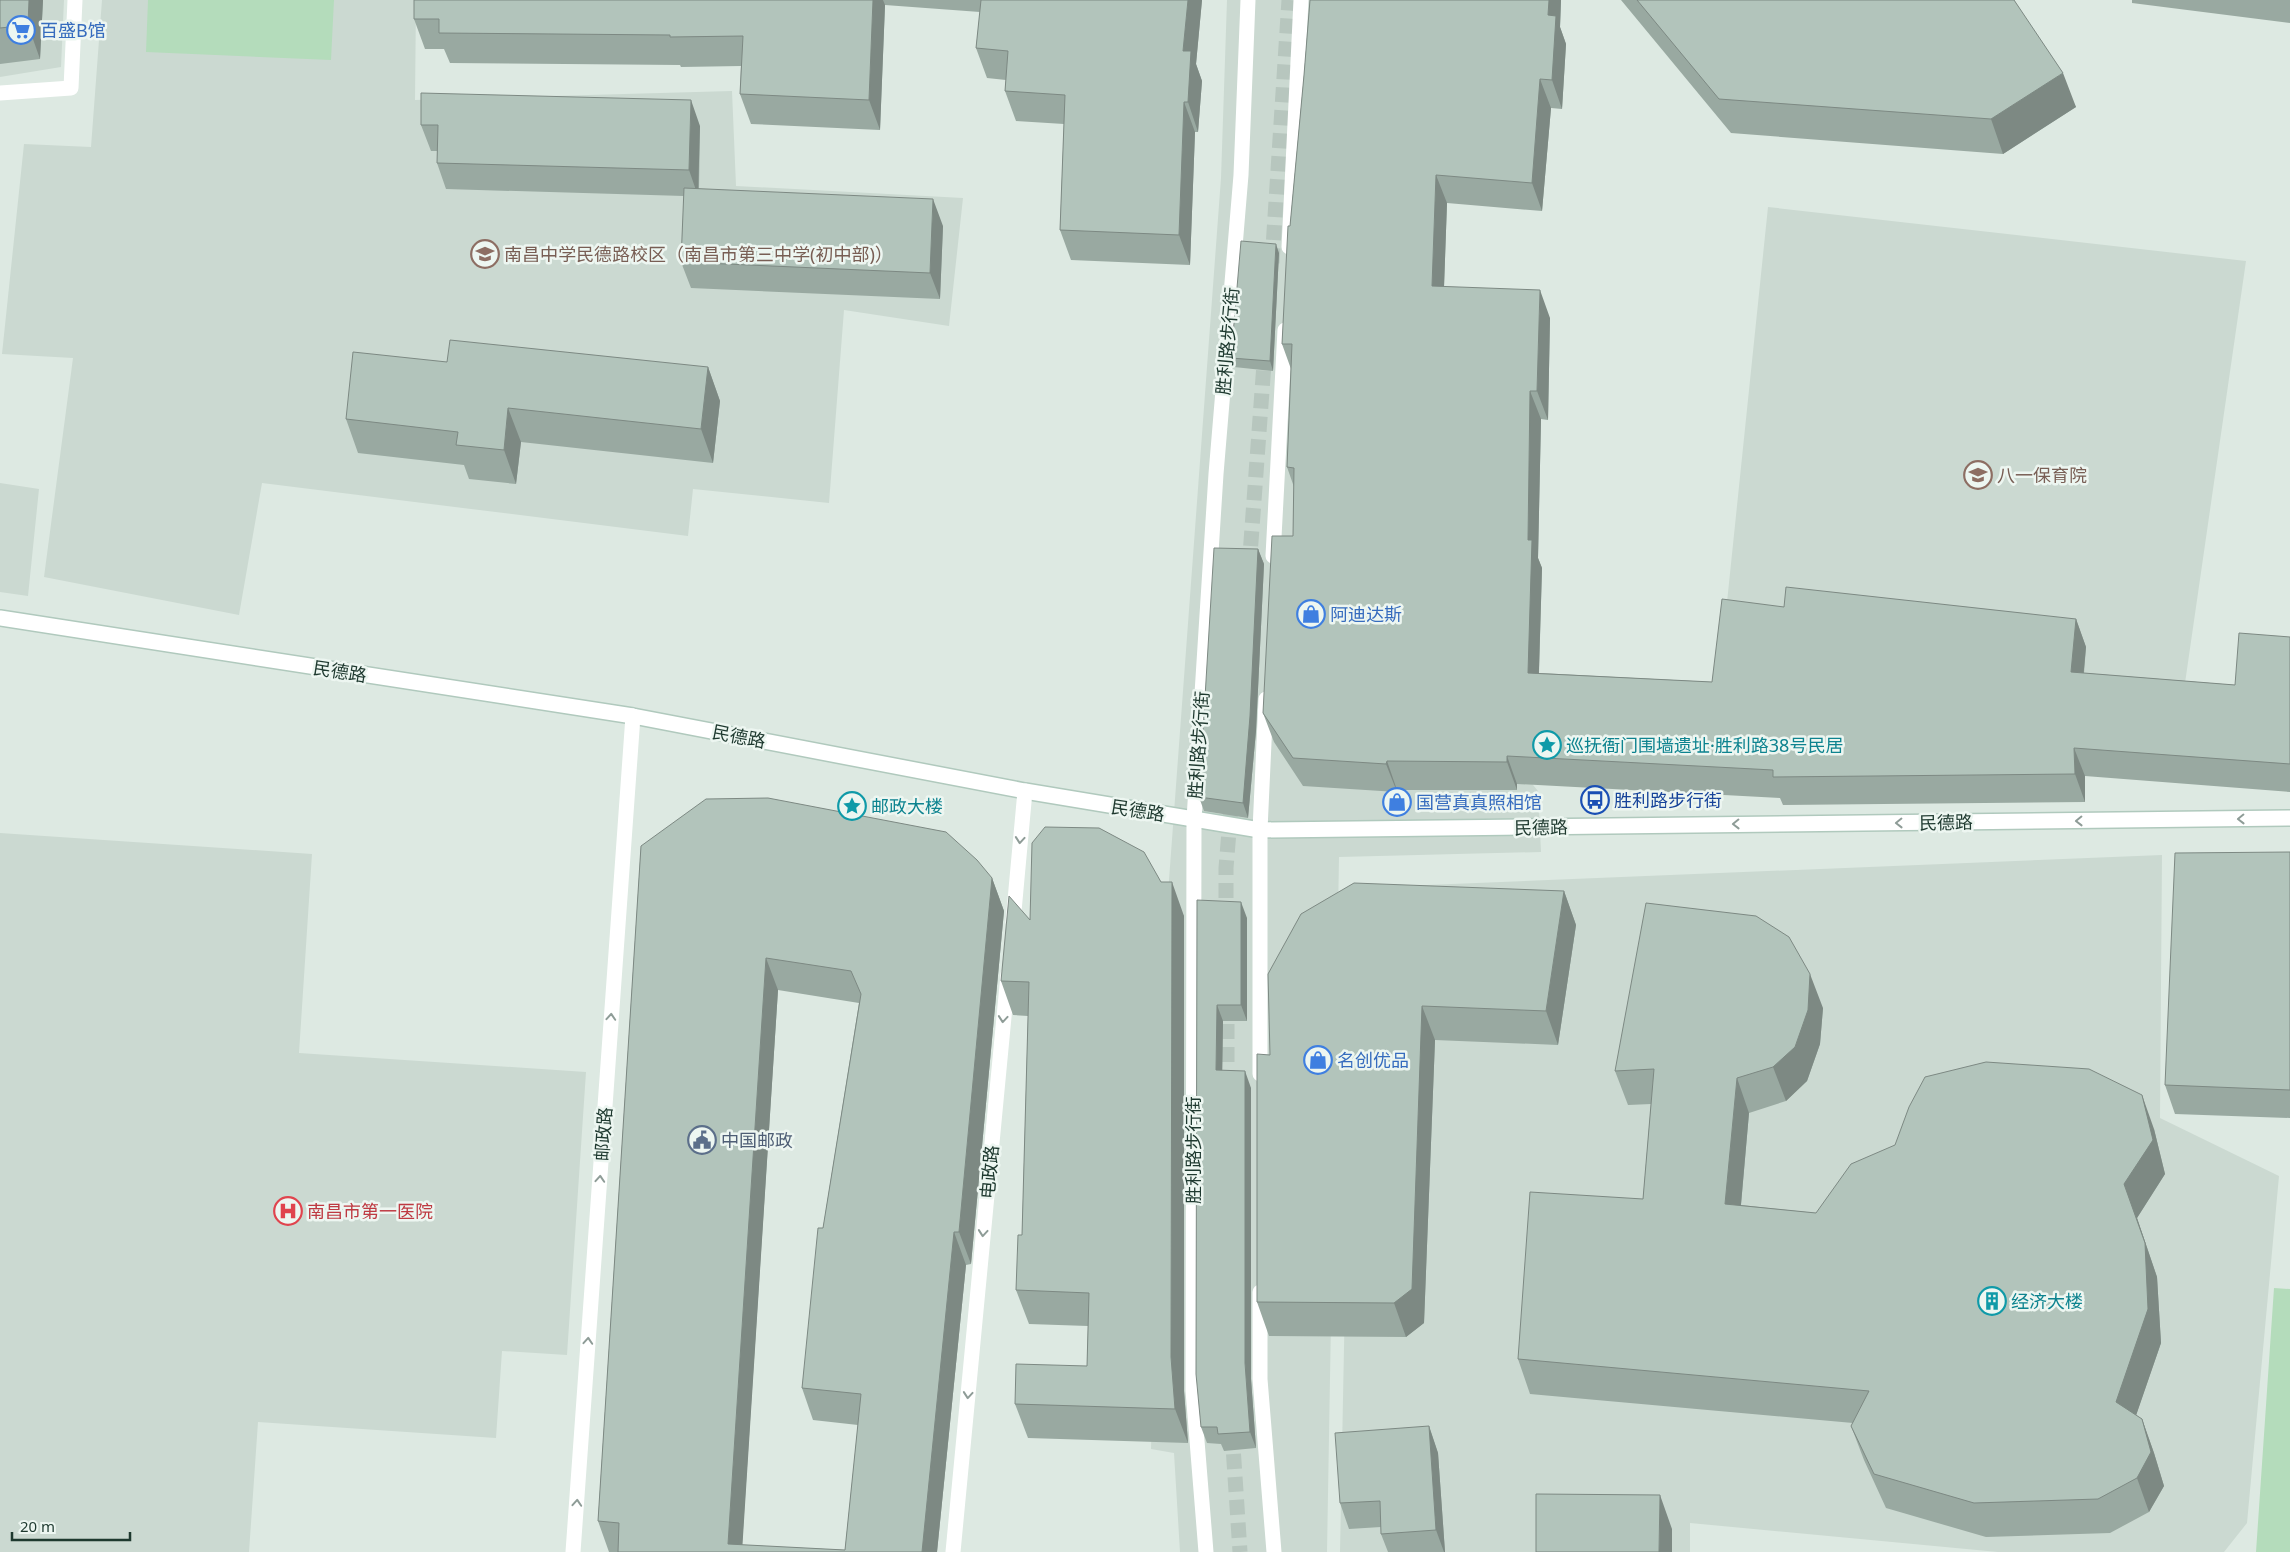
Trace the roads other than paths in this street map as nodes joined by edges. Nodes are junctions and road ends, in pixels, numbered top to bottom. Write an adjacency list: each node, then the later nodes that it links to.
1 (75, 0): 4 (street)
2 (1248, 0): 13 (street, 胜利路步行街)
3 (1301, 0): 5 (street)
4 (0, 93)
5 (1288, 267)
6 (1285, 316): 7 (street)
7 (1272, 573)
8 (0, 618): 10 (street, 民德路)
9 (1267, 682): 14 (street)
10 (633, 716): 11 (street, 民德路); 19 (street, 邮政路, one-way to 10)
11 (1025, 791): 13 (street, 民德路); 15 (street, one-way to 15)
12 (2290, 818): 14 (street, 民德路, one-way to 14)
13 (1194, 819): 14 (street, 民德路); 21 (street, 胜利路步行街)
14 (1260, 830): 17 (street)
15 (1011, 940)
16 (1009, 959): 20 (street, 电政路, one-way to 20)
17 (1260, 1089)
18 (1260, 1279): 22 (street)
19 (573, 1552)
20 (953, 1552)
21 (1206, 1552)
22 (1274, 1552)

